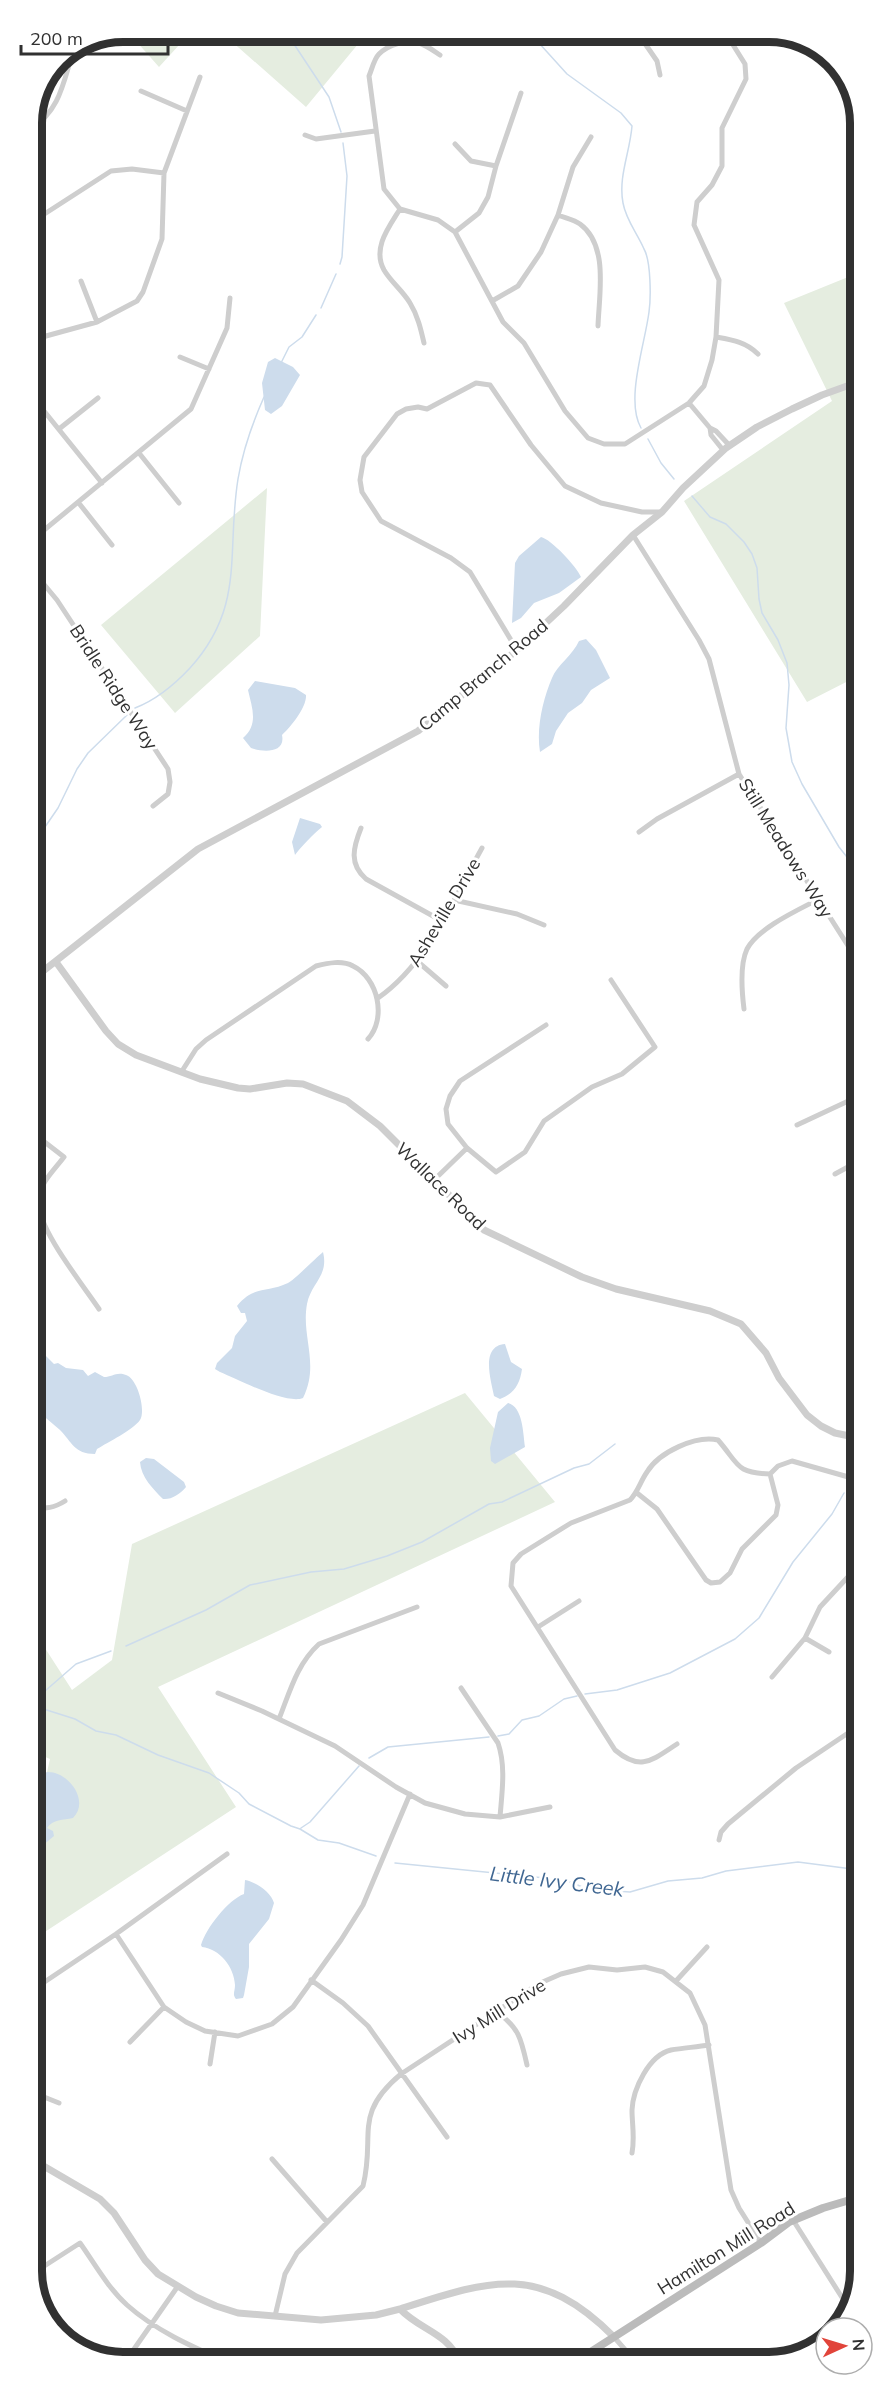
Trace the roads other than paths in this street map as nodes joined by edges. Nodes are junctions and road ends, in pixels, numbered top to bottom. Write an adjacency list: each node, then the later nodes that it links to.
1 (644, 42): 5 (street)
2 (731, 42): 26 (street)
3 (440, 55): 11 (street)
4 (69, 63): 10 (street)
5 (660, 75)
6 (200, 77): 9 (street)
7 (141, 91): 9 (street)
8 (521, 93): 15 (street)
9 (187, 111): 16 (street)
10 (42, 122)
11 (375, 131): 12 (street); 17 (street)
12 (305, 135)
13 (591, 137): 18 (street)
14 (454, 144): 15 (street)
15 (496, 166): 20 (street)
16 (164, 173): 19 (street); 24 (street)
17 (400, 209): 20 (street); 28 (street)
18 (558, 215): 23 (street); 25 (street)
19 (42, 216)
20 (455, 232): 23 (street)
21 (81, 281): 24 (street)
22 (230, 298): 31 (street)
23 (492, 301): 34 (street)
24 (97, 322): 27 (street)
25 (598, 326)
26 (716, 337): 29 (street); 34 (street)
27 (42, 339)
28 (424, 343)
29 (758, 354)
30 (180, 357): 31 (street)
31 (209, 369): 38 (street)
32 (850, 385): 37 (street, Camp Branch Road)
33 (98, 398): 36 (street)
34 (689, 403): 37 (street)
35 (42, 407): 36 (street)
36 (59, 429): 39 (street)
37 (726, 448): 42 (street, Camp Branch Road)
38 (139, 453): 39 (street); 41 (street)
39 (102, 483): 40 (street)
40 (78, 502): 43 (street); 45 (street)
41 (178, 503)
42 (662, 512): 44 (street, Camp Branch Road); 47 (street)
43 (42, 532)
44 (633, 536): 47 (street, Camp Branch Road); 48 (street, Still Meadows Way)
45 (112, 545)
46 (42, 582): 49 (street, Bridle Ridge Way)
47 (517, 650): 58 (street, Camp Branch Road)
48 (739, 774): 51 (street); 53 (street, Still Meadows Way)
49 (153, 806)
50 (361, 828): 55 (street)
51 (639, 832)
52 (482, 848): 54 (street, Asheville Drive)
53 (819, 898): 57 (street, Still Meadows Way); 64 (street)
54 (454, 900): 55 (street, Asheville Drive); 56 (street)
55 (442, 921): 59 (street, Asheville Drive)
56 (544, 925)
57 (850, 948)
58 (56, 962): 60 (street, Camp Branch Road); 67 (street, Wallace Road)
59 (417, 962): 62 (street); 63 (street, Asheville Drive)
60 (42, 972)
61 (611, 980): 71 (street)
62 (446, 986)
63 (378, 998): 66 (street); 67 (street)
64 (744, 1009)
65 (546, 1025): 71 (street)
66 (368, 1039)
67 (183, 1071): 74 (street, Wallace Road)
68 (850, 1100): 69 (street)
69 (797, 1125)
70 (42, 1140): 75 (street)
71 (467, 1148): 74 (street)
72 (850, 1166): 73 (street)
73 (836, 1174)
74 (435, 1179): 78 (street, Wallace Road)
75 (42, 1189)
76 (42, 1220): 77 (street)
77 (99, 1309)
78 (850, 1436)
79 (770, 1474): 80 (street); 81 (street); 81 (street)
80 (850, 1477)
81 (637, 1493): 87 (street)
82 (64, 1500): 83 (street)
83 (42, 1508)
84 (850, 1577): 88 (street)
85 (579, 1601): 87 (street)
86 (417, 1606): 93 (street)
87 (538, 1628): 96 (street)
88 (805, 1638): 89 (street); 90 (street)
89 (829, 1652)
90 (772, 1677)
91 (461, 1688): 99 (street)
92 (218, 1693): 93 (street)
93 (279, 1719): 97 (street)
94 (848, 1733): 95 (street); 100 (street)
95 (850, 1736)
96 (677, 1744)
97 (410, 1794): 99 (street); 104 (street)
98 (550, 1807): 99 (street)
99 (500, 1817)
100 (720, 1840)
101 (227, 1854): 102 (street)
102 (116, 1934): 106 (street); 107 (street)
103 (707, 1947): 105 (street)
104 (311, 1980): 109 (street); 114 (street)
105 (676, 1981): 108 (street, Ivy Mill Drive); 111 (street, Ivy Mill Drive)
106 (42, 1984)
107 (164, 2007): 109 (street); 110 (street)
108 (496, 2012): 113 (street); 114 (street, Ivy Mill Drive)
109 (215, 2032): 112 (street)
110 (130, 2042)
111 (709, 2045): 118 (street); 124 (street, Ivy Mill Drive)
112 (210, 2064)
113 (527, 2065)
114 (401, 2074): 117 (street); 123 (street, Ivy Mill Drive)
115 (42, 2096): 116 (street)
116 (59, 2103)
117 (447, 2137)
118 (632, 2153)
119 (272, 2158): 123 (street)
120 (42, 2166): 126 (street)
121 (850, 2200): 122 (main road, Hamilton Mill Road)
122 (793, 2220): 124 (main road, Hamilton Mill Road); 127 (street)
123 (327, 2222): 130 (street, Ivy Mill Drive)
124 (761, 2243): 133 (main road, Hamilton Mill Road)
125 (42, 2268): 132 (street)
126 (177, 2286): 130 (street); 132 (street)
127 (844, 2301)
128 (413, 2305): 129 (street); 131 (street); 133 (street)
129 (400, 2309): 130 (street); 131 (street)
130 (275, 2316)
131 (411, 2320): 136 (street)
132 (151, 2322): 134 (street); 135 (street)
133 (614, 2337): 137 (main road, Hamilton Mill Road); 138 (street)
134 (132, 2352)
135 (205, 2352)
136 (455, 2352)
137 (591, 2352)
138 (627, 2352)

